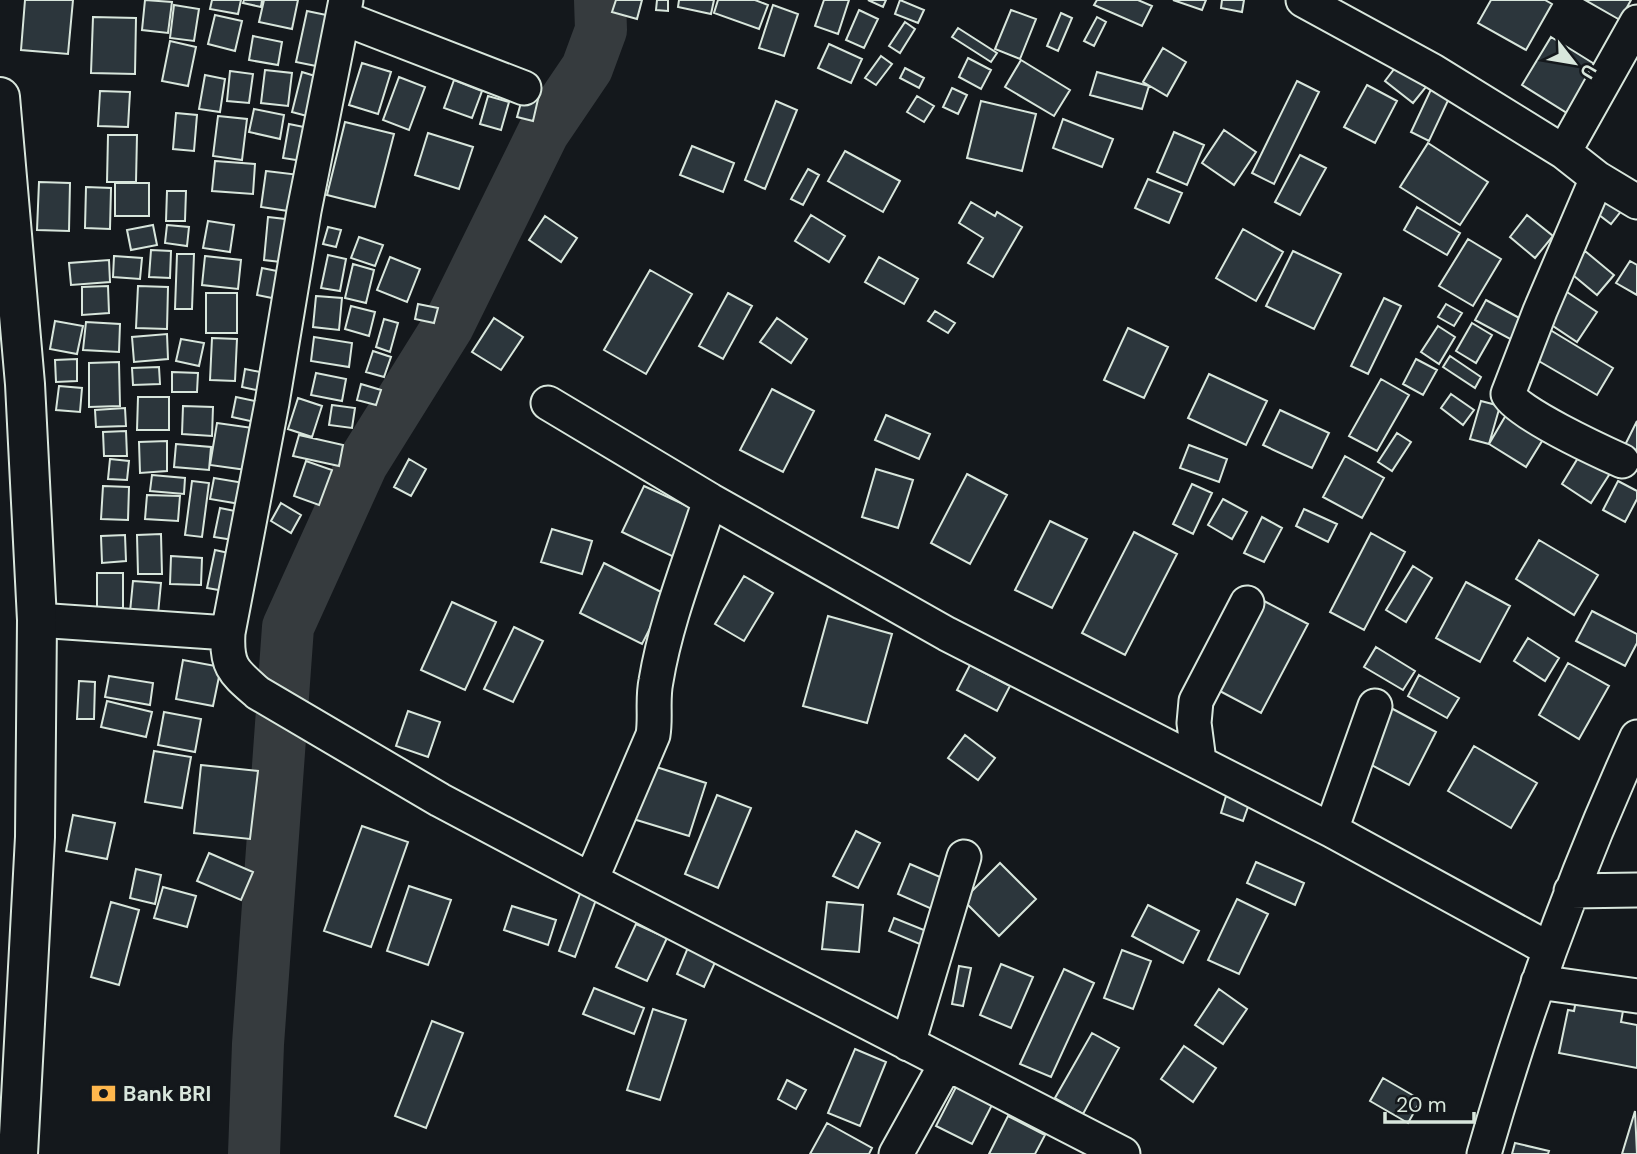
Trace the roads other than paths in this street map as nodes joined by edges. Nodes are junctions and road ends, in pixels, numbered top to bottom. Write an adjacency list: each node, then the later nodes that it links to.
1 (1303, 0): 6 (street)
2 (344, 9): 4 (street); 15 (street)
3 (1637, 22): 6 (street)
4 (524, 88)
5 (1, 117): 9 (highway)
6 (1564, 152): 7 (street)
7 (1597, 178): 8 (street); 11 (street)
8 (1637, 202)
9 (12, 381): 14 (highway)
10 (548, 403): 12 (street)
11 (1622, 461)
12 (710, 500): 18 (street); 21 (street)
13 (1247, 603): 18 (street)
14 (37, 620): 15 (street); 27 (highway)
15 (228, 633): 21 (street)
16 (1375, 706): 19 (street)
17 (1637, 737): 23 (street)
18 (1199, 761): 19 (street)
19 (1331, 830): 24 (street)
20 (964, 857): 28 (street)
21 (591, 880): 28 (street)
22 (1637, 890): 23 (street)
23 (1571, 891): 24 (street)
24 (1549, 950): 25 (street)
25 (1538, 982): 26 (street); 33 (street)
26 (1637, 996)
27 (12, 1034): 30 (highway)
28 (908, 1044): 29 (street)
29 (946, 1064): 31 (street); 32 (street)
30 (12, 1136)
31 (896, 1154)
32 (1124, 1154)
33 (1484, 1154)

